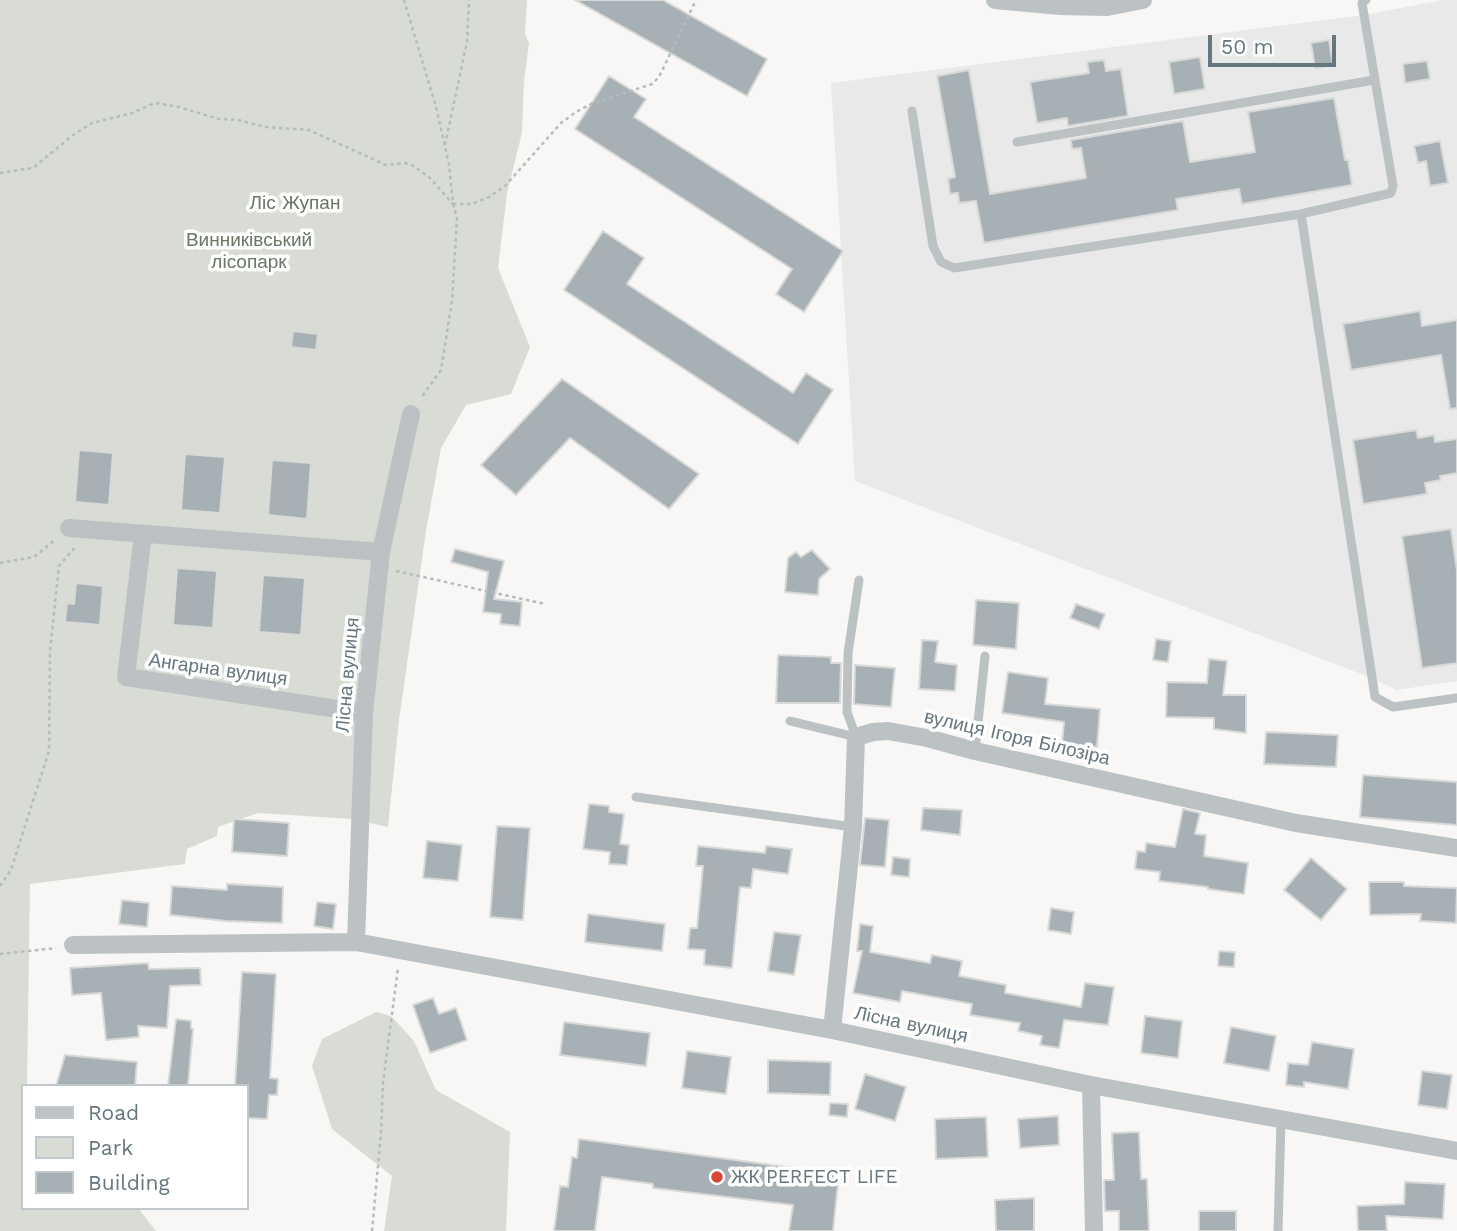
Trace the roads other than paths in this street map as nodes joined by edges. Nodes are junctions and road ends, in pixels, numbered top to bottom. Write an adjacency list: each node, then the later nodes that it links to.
1 (995, 0): 2 (street)
2 (1143, 0)
3 (1366, 0): 4 (lane)
4 (1374, 80): 6 (lane); 7 (lane)
5 (912, 111): 7 (lane)
6 (1017, 142)
7 (1301, 214): 14 (lane)
8 (411, 414): 11 (street, Лісна вулиця)
9 (69, 528): 10 (street)
10 (143, 534): 11 (street); 15 (street, Ангарна вулиця)
11 (380, 560): 15 (street, Лісна вулиця)
12 (859, 580): 17 (lane)
13 (985, 656): 18 (lane)
14 (1457, 698)
15 (364, 712): 22 (street, Лісна вулиця)
16 (790, 721): 17 (lane)
17 (856, 737): 18 (street, вулиця Ігоря Білозіра); 20 (street)
18 (975, 751): 21 (street, вулиця Ігоря Білозіра)
19 (636, 797): 20 (lane)
20 (853, 827): 24 (street)
21 (1457, 848)
22 (356, 942): 23 (street, Лісна вулиця); 24 (street, Лісна вулиця)
23 (73, 946)
24 (832, 1030): 25 (street, Лісна вулиця)
25 (1091, 1085): 26 (street, Лісна вулиця); 28 (street)
26 (1281, 1120): 27 (street, Лісна вулиця); 29 (lane)
27 (1457, 1151)
28 (1094, 1231)
29 (1278, 1231)

